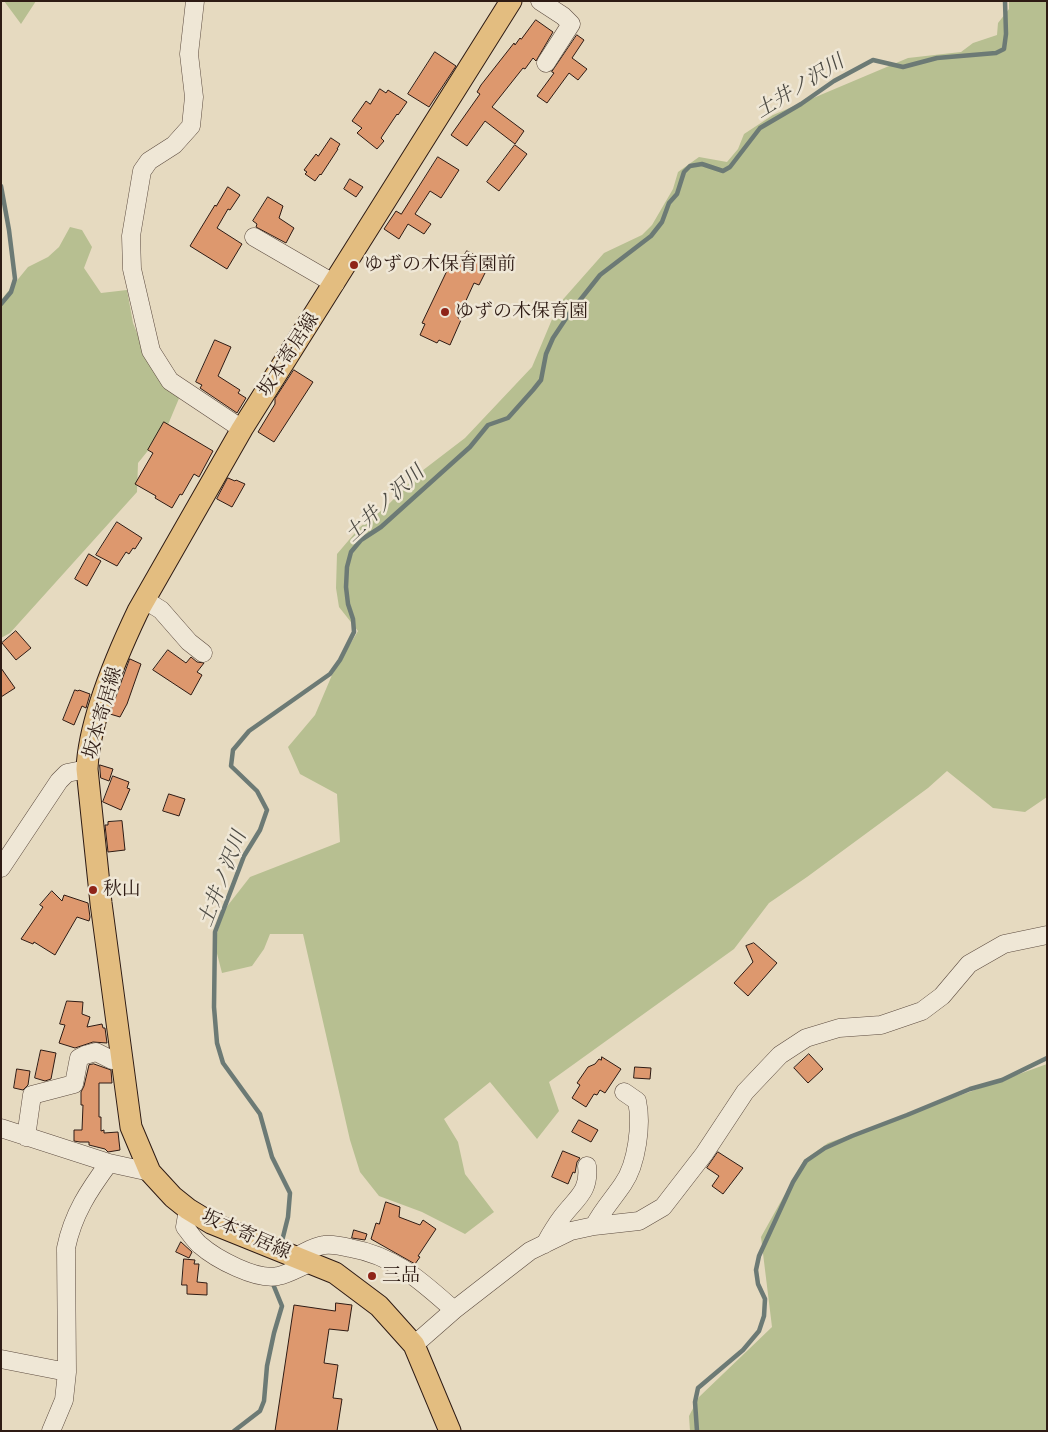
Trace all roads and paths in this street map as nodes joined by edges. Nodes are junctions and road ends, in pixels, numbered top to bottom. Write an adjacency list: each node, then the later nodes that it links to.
1 (195, 1): 7 (street)
2 (511, 1): 6 (main road, 坂本寄居線)
3 (540, 1): 4 (street)
4 (546, 63)
5 (254, 237): 6 (street)
6 (335, 284): 7 (main road, 坂本寄居線)
7 (242, 429): 8 (main road, 坂本寄居線)
8 (145, 600): 9 (street); 10 (main road, 坂本寄居線)
9 (203, 653)
10 (87, 770): 11 (street); 13 (main road, 坂本寄居線)
11 (1, 868)
12 (1047, 935): 20 (street)
13 (122, 1060): 15 (street); 18 (main road, 坂本寄居線)
14 (624, 1092): 20 (street)
15 (10, 1134): 16 (street)
16 (109, 1163): 18 (street); 26 (street)
17 (587, 1166): 21 (street)
18 (150, 1172): 19 (main road, 坂本寄居線)
19 (188, 1209): 22 (main road, 坂本寄居線); 22 (street)
20 (594, 1226): 21 (street)
21 (545, 1244): 23 (street)
22 (303, 1260): 23 (street); 24 (main road, 坂本寄居線)
23 (454, 1310): 24 (street)
24 (414, 1345): 28 (main road, 坂本寄居線)
25 (1, 1359): 26 (street)
26 (67, 1372): 27 (street)
27 (51, 1431)
28 (450, 1431)

